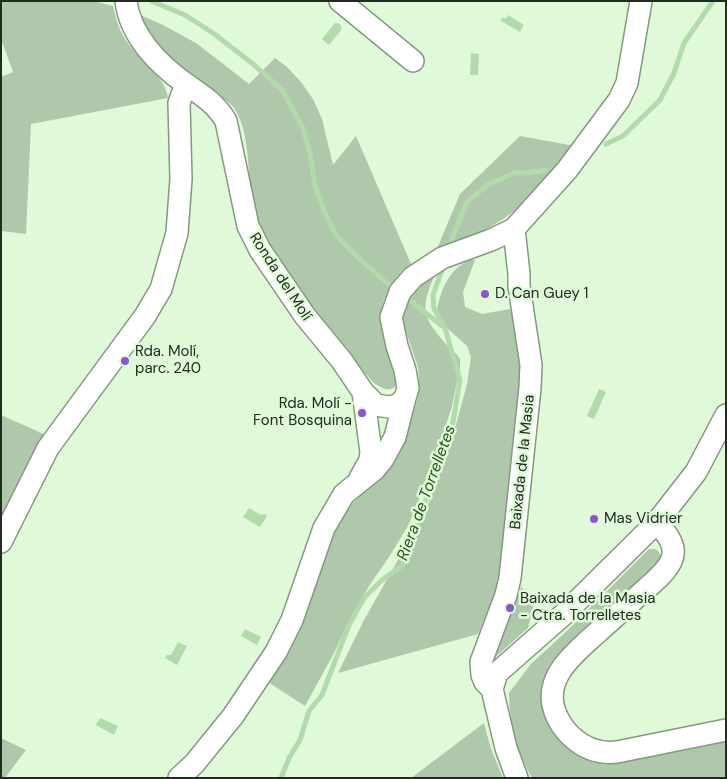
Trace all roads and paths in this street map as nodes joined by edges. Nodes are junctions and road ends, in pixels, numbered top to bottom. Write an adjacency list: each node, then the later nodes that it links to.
1 (126, 1): 5 (street, Ronda del Molí)
2 (340, 1): 4 (street)
3 (641, 1): 6 (street)
4 (413, 61)
5 (186, 84): 7 (street, Ronda del Molí); 12 (street)
6 (514, 229): 8 (street); 13 (street, Baixada de la Masia)
7 (363, 392): 8 (street, Ronda del Molí); 10 (street)
8 (405, 398): 10 (street)
9 (726, 415): 11 (street)
10 (357, 482): 15 (street)
11 (657, 522): 13 (street); 14 (street)
12 (1, 542)
13 (492, 689): 16 (street, Baixada de la Masia)
14 (726, 730)
15 (178, 778)
16 (517, 778)

